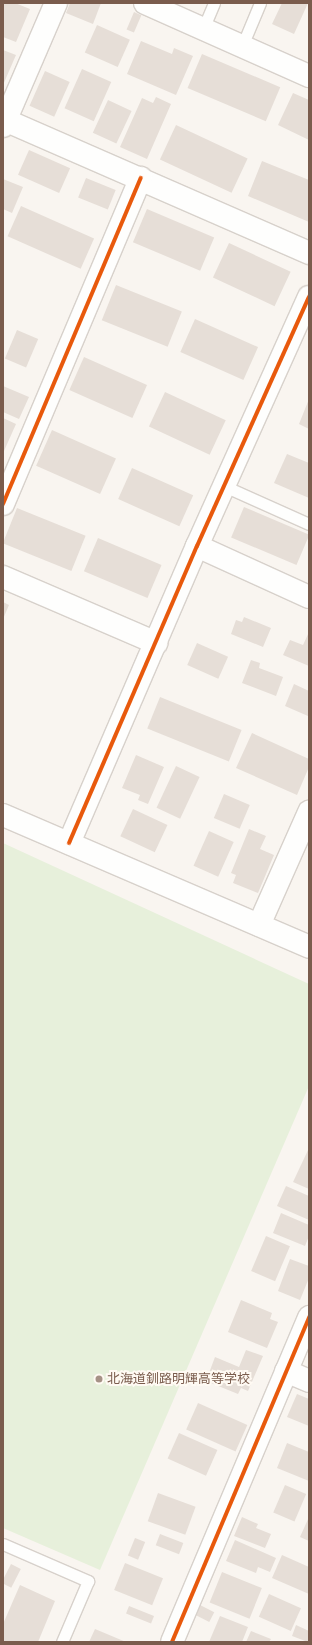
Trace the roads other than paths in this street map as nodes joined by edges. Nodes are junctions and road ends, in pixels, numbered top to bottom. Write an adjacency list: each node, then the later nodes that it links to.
1 (56, 3): 8 (street)
2 (145, 3): 5 (street)
3 (214, 3): 5 (lane)
4 (260, 3): 6 (lane)
5 (203, 29): 6 (street)
6 (242, 46): 7 (street)
7 (309, 76)
8 (4, 123): 9 (street)
9 (141, 178): 10 (street); 13 (street)
10 (309, 253)
11 (309, 297): 12 (street)
12 (224, 486): 14 (lane); 15 (street)
13 (3, 504)
14 (309, 524)
15 (197, 546): 17 (street); 18 (street)
16 (3, 577): 18 (street)
17 (309, 598)
18 (156, 643): 21 (street)
19 (309, 812): 22 (street)
20 (3, 815): 21 (street)
21 (69, 843): 22 (street)
22 (259, 925): 23 (street)
23 (309, 947)
24 (309, 1316): 25 (street)
25 (286, 1371): 26 (street); 29 (street)
26 (309, 1380)
27 (3, 1544): 28 (lane)
28 (62, 1642)
29 (172, 1642)

